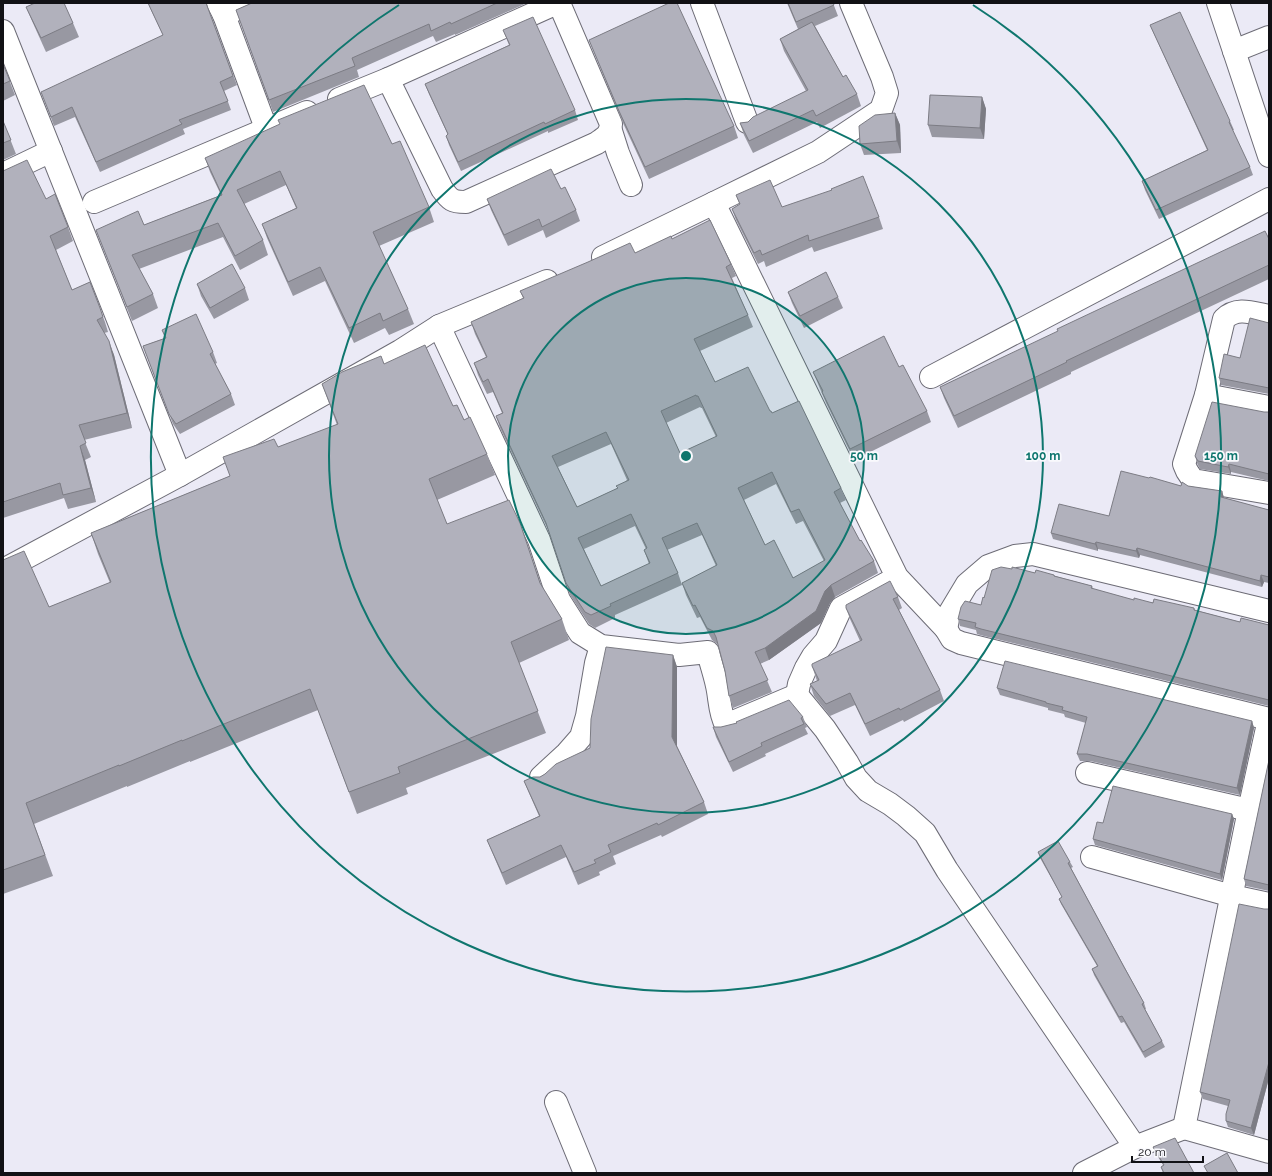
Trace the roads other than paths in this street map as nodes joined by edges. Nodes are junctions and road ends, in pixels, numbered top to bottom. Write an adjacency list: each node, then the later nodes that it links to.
1 (251, 3): 6 (street)
2 (558, 3): 10 (street); 13 (street)
3 (702, 3): 11 (street)
4 (851, 3): 20 (street)
5 (1218, 3): 9 (street)
6 (221, 9): 12 (street)
7 (3, 31): 14 (street)
8 (1269, 37): 9 (street)
9 (1234, 51): 15 (street)
10 (388, 79): 12 (street); 13 (street)
11 (748, 122)
12 (266, 128): 19 (street)
13 (611, 131): 17 (street)
14 (51, 151): 16 (street); 28 (street)
15 (1269, 156)
16 (3, 174)
17 (631, 185)
18 (1269, 199): 25 (street)
19 (94, 202)
20 (714, 203): 21 (street); 31 (street)
21 (588, 264)
22 (567, 272): 24 (street)
23 (1269, 316): 26 (street)
24 (439, 326): 28 (street); 34 (street)
25 (931, 377)
26 (1206, 395): 27 (street); 29 (street)
27 (1269, 407)
28 (180, 475): 30 (street)
29 (1269, 493)
30 (3, 570)
31 (897, 577): 33 (street); 35 (street)
32 (1269, 611): 33 (street)
33 (946, 629): 36 (street)
34 (601, 646): 35 (street); 38 (street)
35 (797, 695): 45 (street)
36 (1269, 719): 39 (street)
37 (1087, 773): 39 (street)
38 (541, 777)
39 (1248, 810): 41 (street)
40 (1092, 857): 41 (street)
41 (1232, 896): 42 (street); 44 (street)
42 (1269, 904)
43 (556, 1102): 47 (street)
44 (1184, 1128): 45 (street); 46 (street)
45 (1135, 1147): 48 (street)
46 (1269, 1152)
47 (585, 1173)
48 (1084, 1173)

